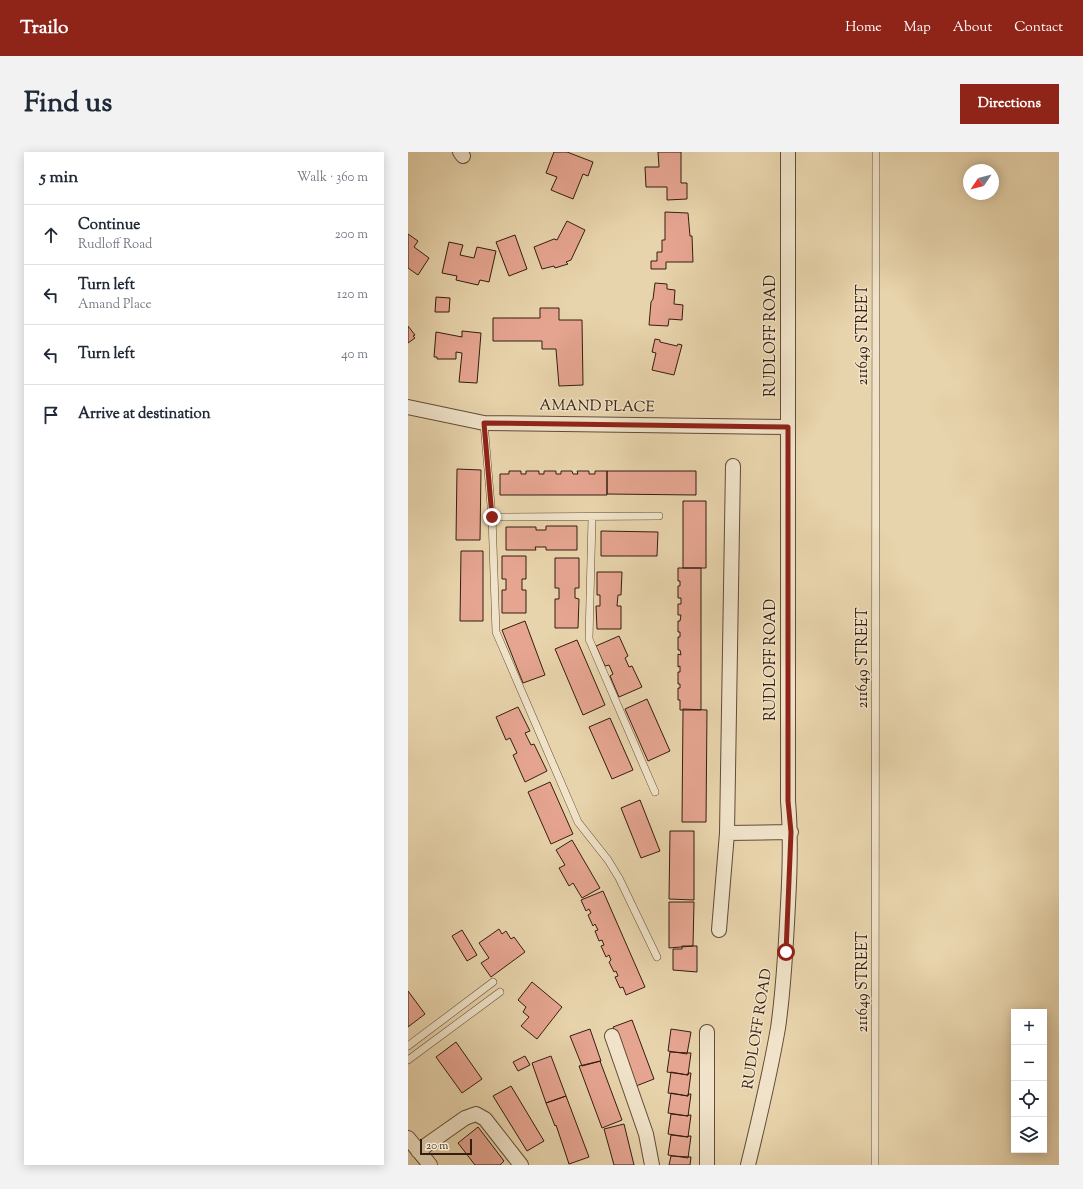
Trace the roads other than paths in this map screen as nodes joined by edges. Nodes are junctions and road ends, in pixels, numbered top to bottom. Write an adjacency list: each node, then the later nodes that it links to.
1 (788, 152): 5 (street, RUDLOFF ROAD)
2 (876, 152): 28 (lane, 211649 STREET)
3 (408, 408): 4 (street, AMAND PLACE)
4 (484, 423): 5 (street, AMAND PLACE); 8 (lane)
5 (788, 427): 11 (street, RUDLOFF ROAD)
6 (733, 466): 12 (street)
7 (659, 516): 9 (lane)
8 (492, 517): 9 (lane); 14 (lane)
9 (592, 518): 10 (lane)
10 (655, 792)
11 (791, 832): 12 (street); 27 (street, RUDLOFF ROAD)
12 (727, 833): 13 (street)
13 (719, 930)
14 (657, 958)
15 (493, 982): 19 (lane)
16 (500, 992): 20 (lane)
17 (708, 1032): 26 (street)
18 (612, 1036): 25 (street)
19 (408, 1046)
20 (408, 1060)
21 (408, 1138): 22 (street)
22 (418, 1151): 23 (street); 24 (street)
23 (430, 1165)
24 (521, 1165)
25 (652, 1165)
26 (707, 1165)
27 (748, 1165)
28 (875, 1165)

